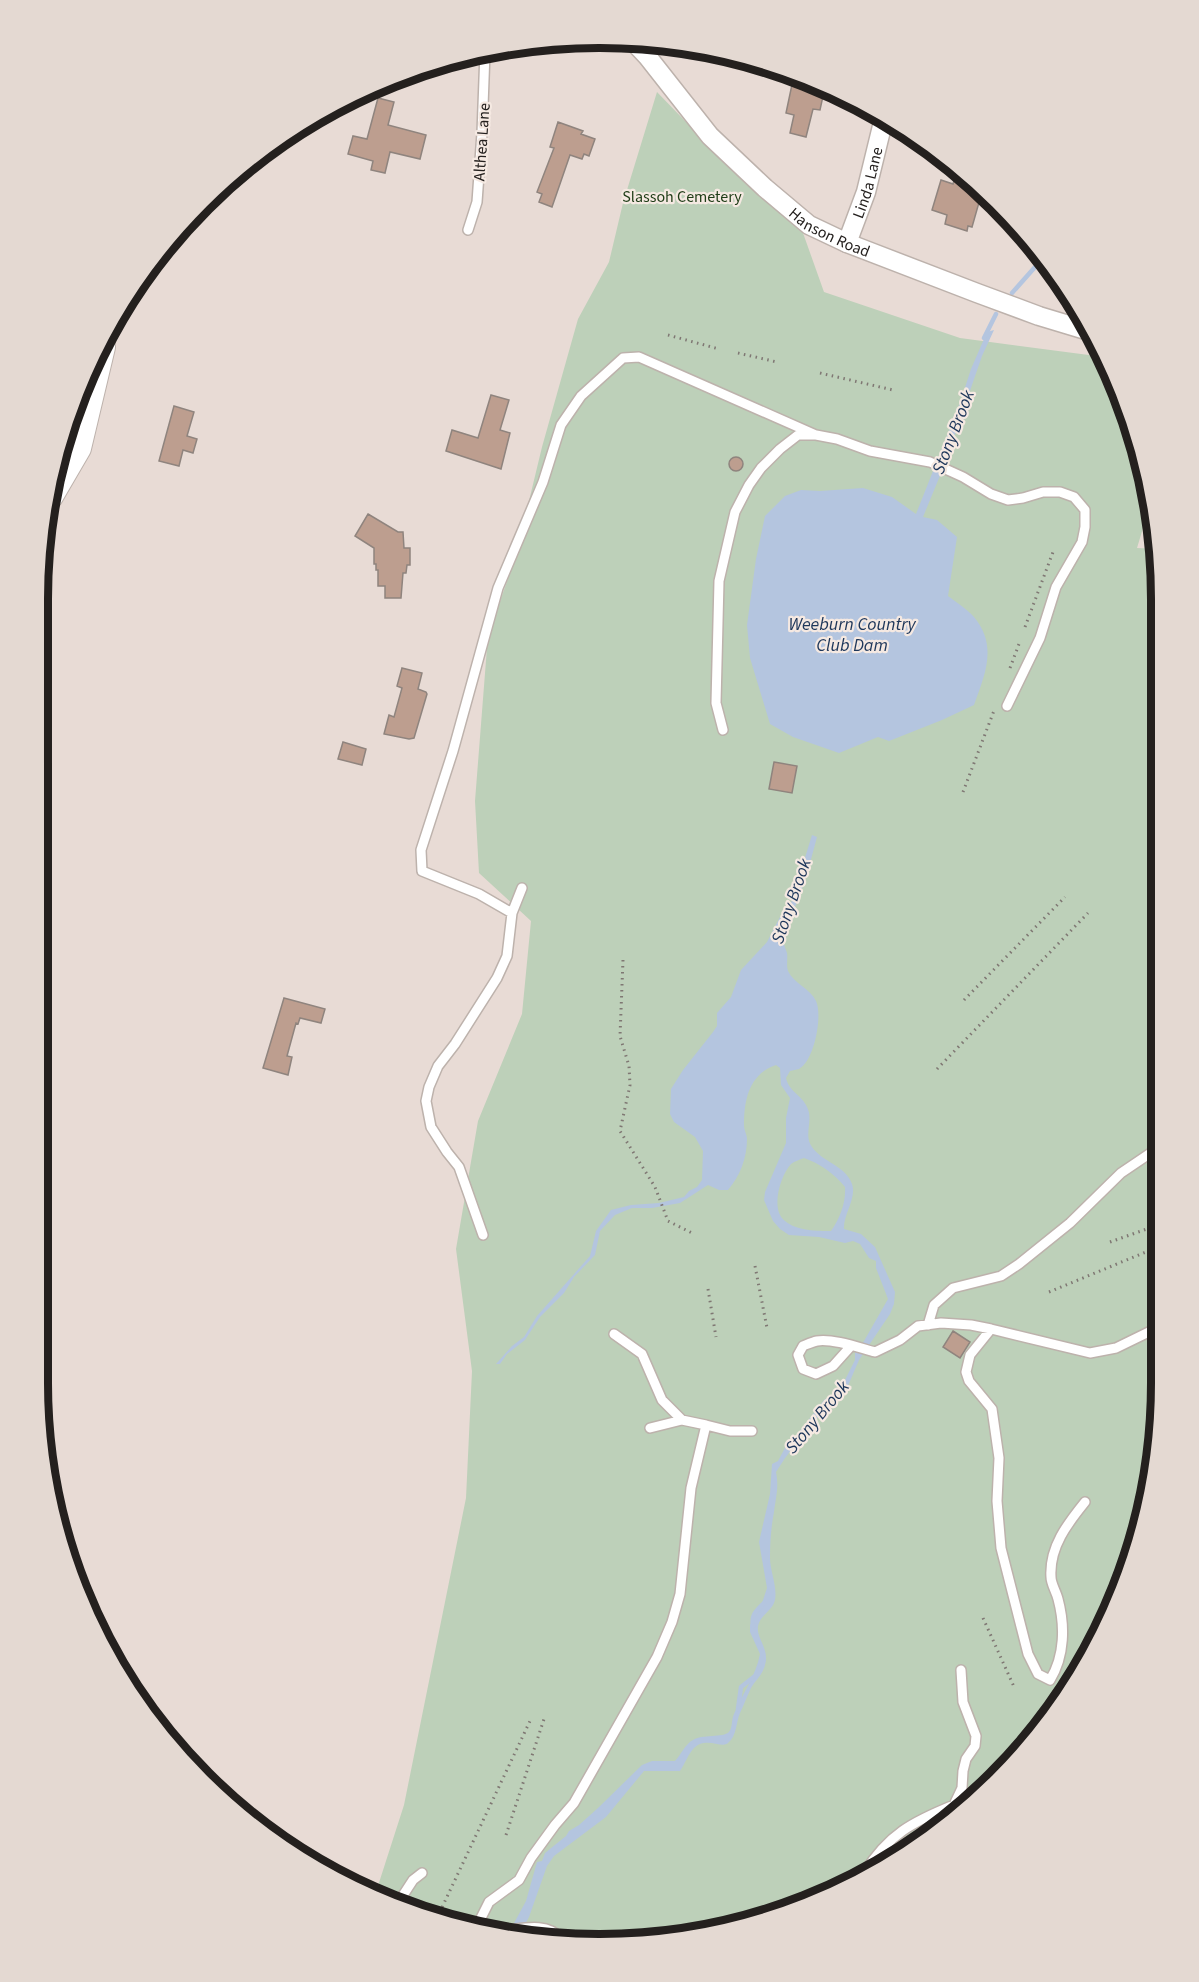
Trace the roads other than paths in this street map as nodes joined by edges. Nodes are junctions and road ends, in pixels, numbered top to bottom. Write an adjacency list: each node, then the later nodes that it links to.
1 (641, 50): 5 (street, Hanson Road)
2 (485, 61): 4 (lane, Althea Lane)
3 (882, 126): 5 (street, Linda Lane)
4 (468, 230)
5 (847, 243): 6 (street, Hanson Road)
6 (1079, 328)
7 (95, 378): 9 (main road)
8 (816, 435): 10 (lane); 11 (lane); 13 (lane)
9 (63, 473)
10 (1007, 706)
11 (723, 730)
12 (522, 888): 13 (lane)
13 (513, 913): 15 (lane)
14 (1151, 1153): 16 (lane)
15 (483, 1235)
16 (928, 1325): 17 (lane); 20 (lane)
17 (991, 1329): 18 (lane); 25 (lane)
18 (1151, 1331)
19 (614, 1334): 21 (lane)
20 (854, 1347): 20 (lane)
21 (682, 1420): 22 (lane); 23 (lane)
22 (706, 1425): 24 (lane); 32 (lane)
23 (650, 1428)
24 (752, 1431)
25 (1085, 1502)
26 (961, 1670): 27 (lane)
27 (954, 1804)
28 (952, 1806): 29 (lane)
29 (873, 1861)
30 (422, 1873): 31 (lane)
31 (402, 1897)
32 (480, 1920)
33 (524, 1928): 34 (lane)
34 (552, 1932)

